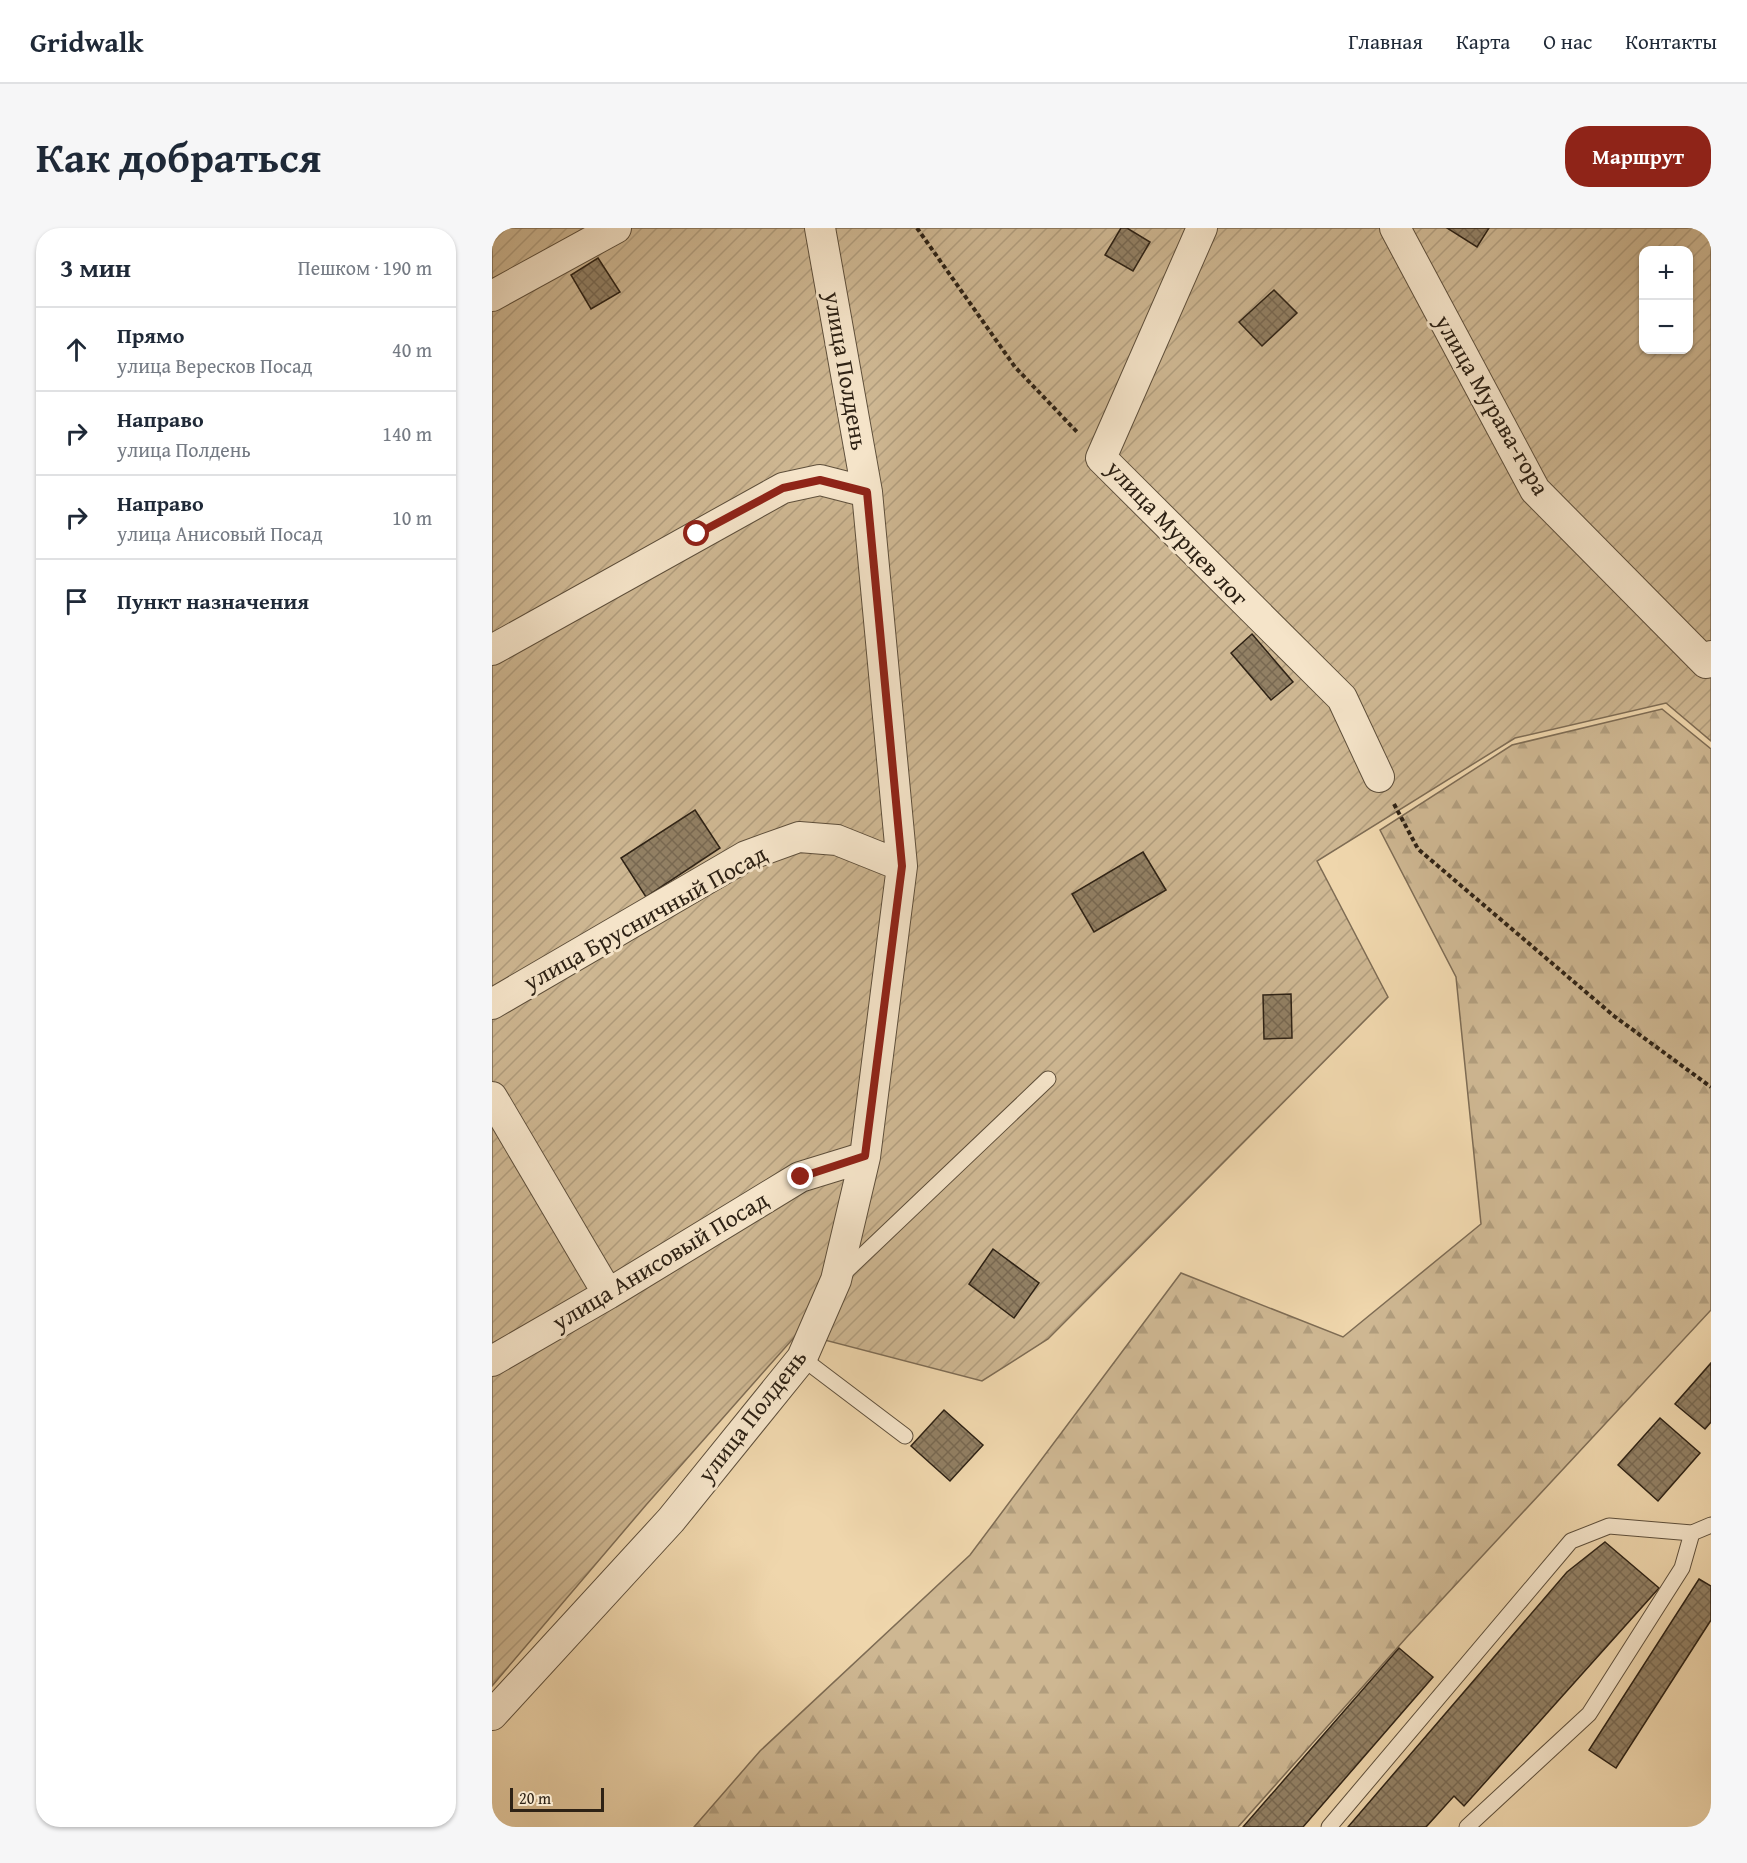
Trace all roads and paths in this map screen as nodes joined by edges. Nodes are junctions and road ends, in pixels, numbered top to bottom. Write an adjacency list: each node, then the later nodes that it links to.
1 (616, 228): 6 (street)
2 (820, 228): 8 (street, улица Полдень)
3 (917, 228): 7 (path)
4 (1202, 228): 7 (street, улица Мурцев лог)
5 (1395, 228): 10 (street, улица Мурава-гора)
6 (492, 296)
7 (1101, 458): 11 (street, улица Мурцев лог)
8 (867, 492): 9 (street); 12 (street, улица Полдень)
9 (492, 650)
10 (1711, 656)
11 (1379, 777): 15 (path)
12 (902, 866): 13 (street, улица Брусничный Посад); 17 (street, улица Полдень)
13 (492, 1004)
14 (1048, 1079): 18 (lane)
15 (1711, 1087)
16 (492, 1097): 19 (street)
17 (865, 1156): 18 (street, улица Полдень); 19 (street, улица Анисовый Посад)
18 (837, 1280): 20 (street, улица Полдень)
19 (608, 1294): 21 (street, улица Анисовый Посад)
20 (802, 1358): 22 (lane); 25 (street, улица Полдень)
21 (492, 1361)
22 (905, 1436)
23 (1711, 1525): 24 (lane)
24 (1692, 1533): 26 (lane); 27 (lane)
25 (492, 1715)
26 (1329, 1827)
27 (1467, 1827)

